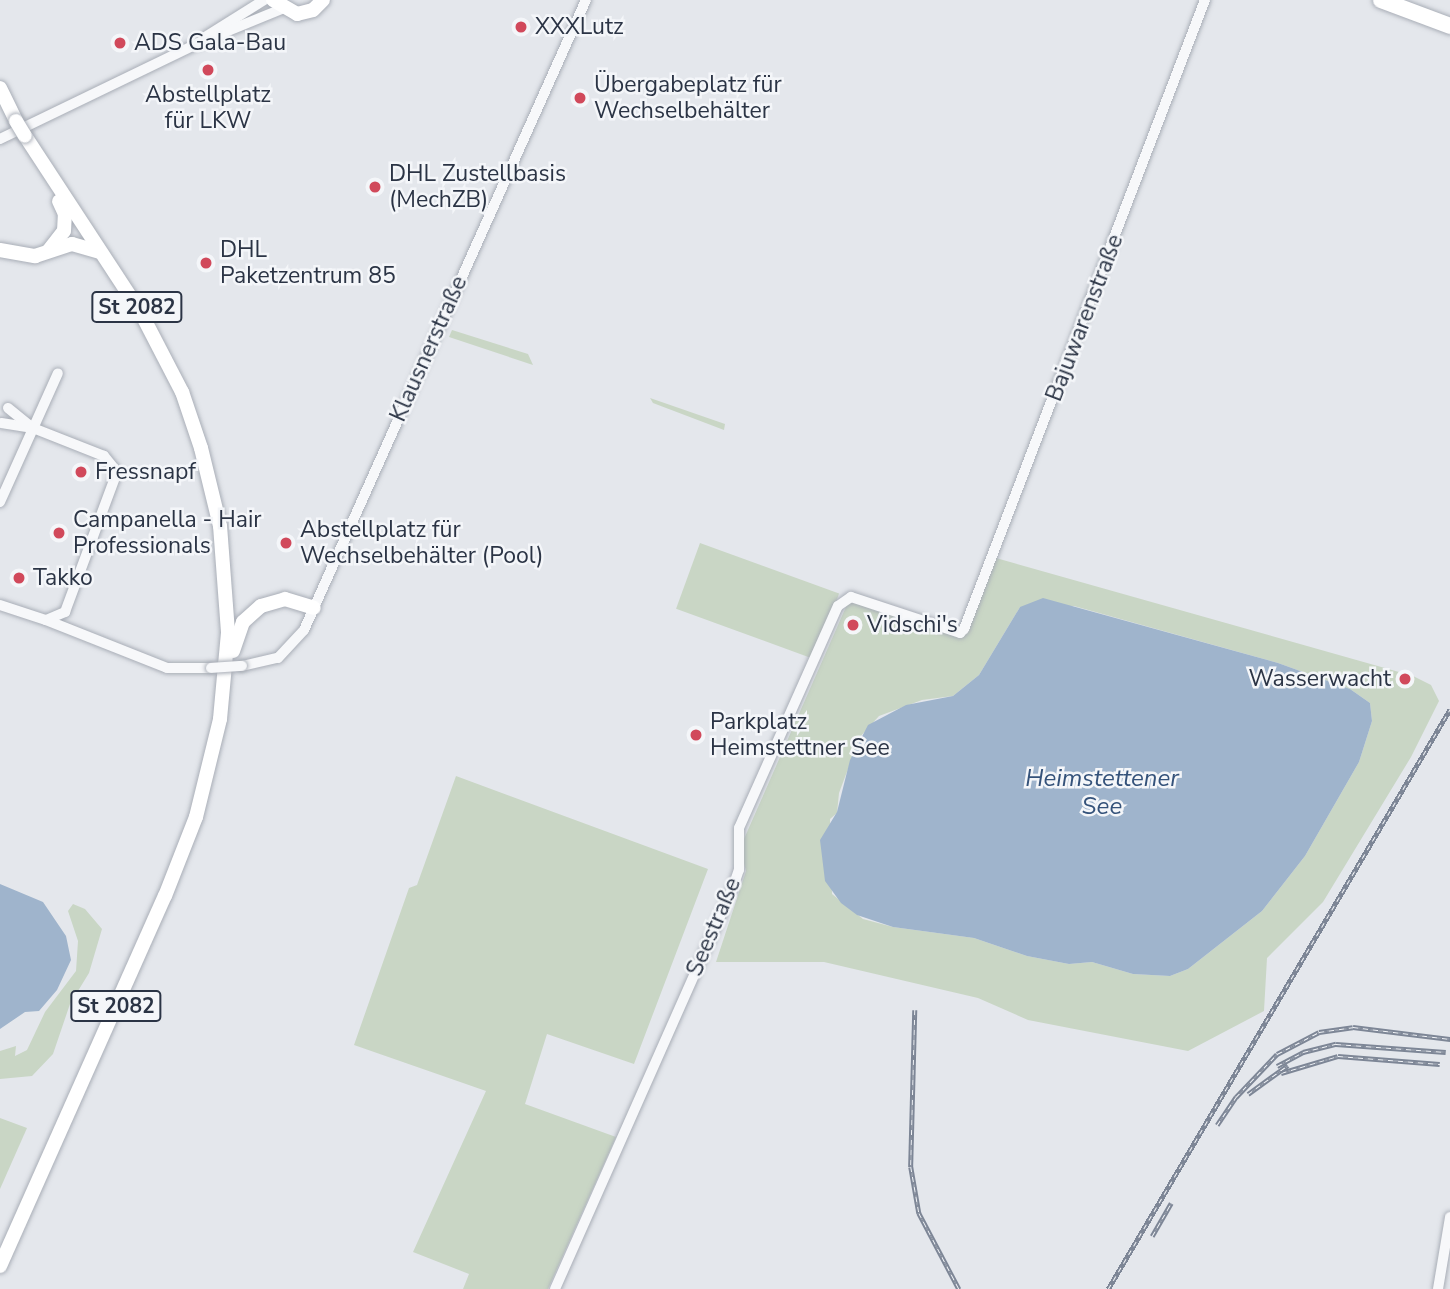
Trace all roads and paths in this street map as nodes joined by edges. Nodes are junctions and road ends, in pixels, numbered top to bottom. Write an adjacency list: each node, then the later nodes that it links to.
1 (264, 0): 8 (street)
2 (323, 0): 6 (main road)
3 (586, 0): 21 (street, Klausnerstraße)
4 (1205, 0): 25 (street, Bajuwarenstraße)
5 (1381, 0): 7 (highway)
6 (277, 5): 8 (street)
7 (1450, 26)
8 (201, 42): 10 (street)
9 (0, 88): 11 (main road, St 2082, bridge)
10 (0, 139)
11 (47, 172): 13 (main road, St 2082); 14 (main road)
12 (0, 250): 14 (main road)
13 (102, 252): 14 (main road); 26 (main road, St 2082)
14 (45, 253)
15 (58, 373): 18 (street)
16 (4, 407): 17 (street); 18 (street)
17 (1, 423): 18 (street)
18 (33, 428): 19 (street); 22 (street)
19 (0, 502)
20 (0, 605): 23 (street)
21 (314, 608): 24 (street, Klausnerstraße, bridge); 26 (main road)
22 (63, 612): 23 (street); 24 (street)
23 (46, 620): 24 (street)
24 (80, 632)
25 (960, 633): 29 (street, Seestraße)
26 (222, 702): 28 (main road, St 2082)
27 (1450, 1217): 30 (street)
28 (0, 1264)
29 (555, 1289)
30 (1438, 1289)

